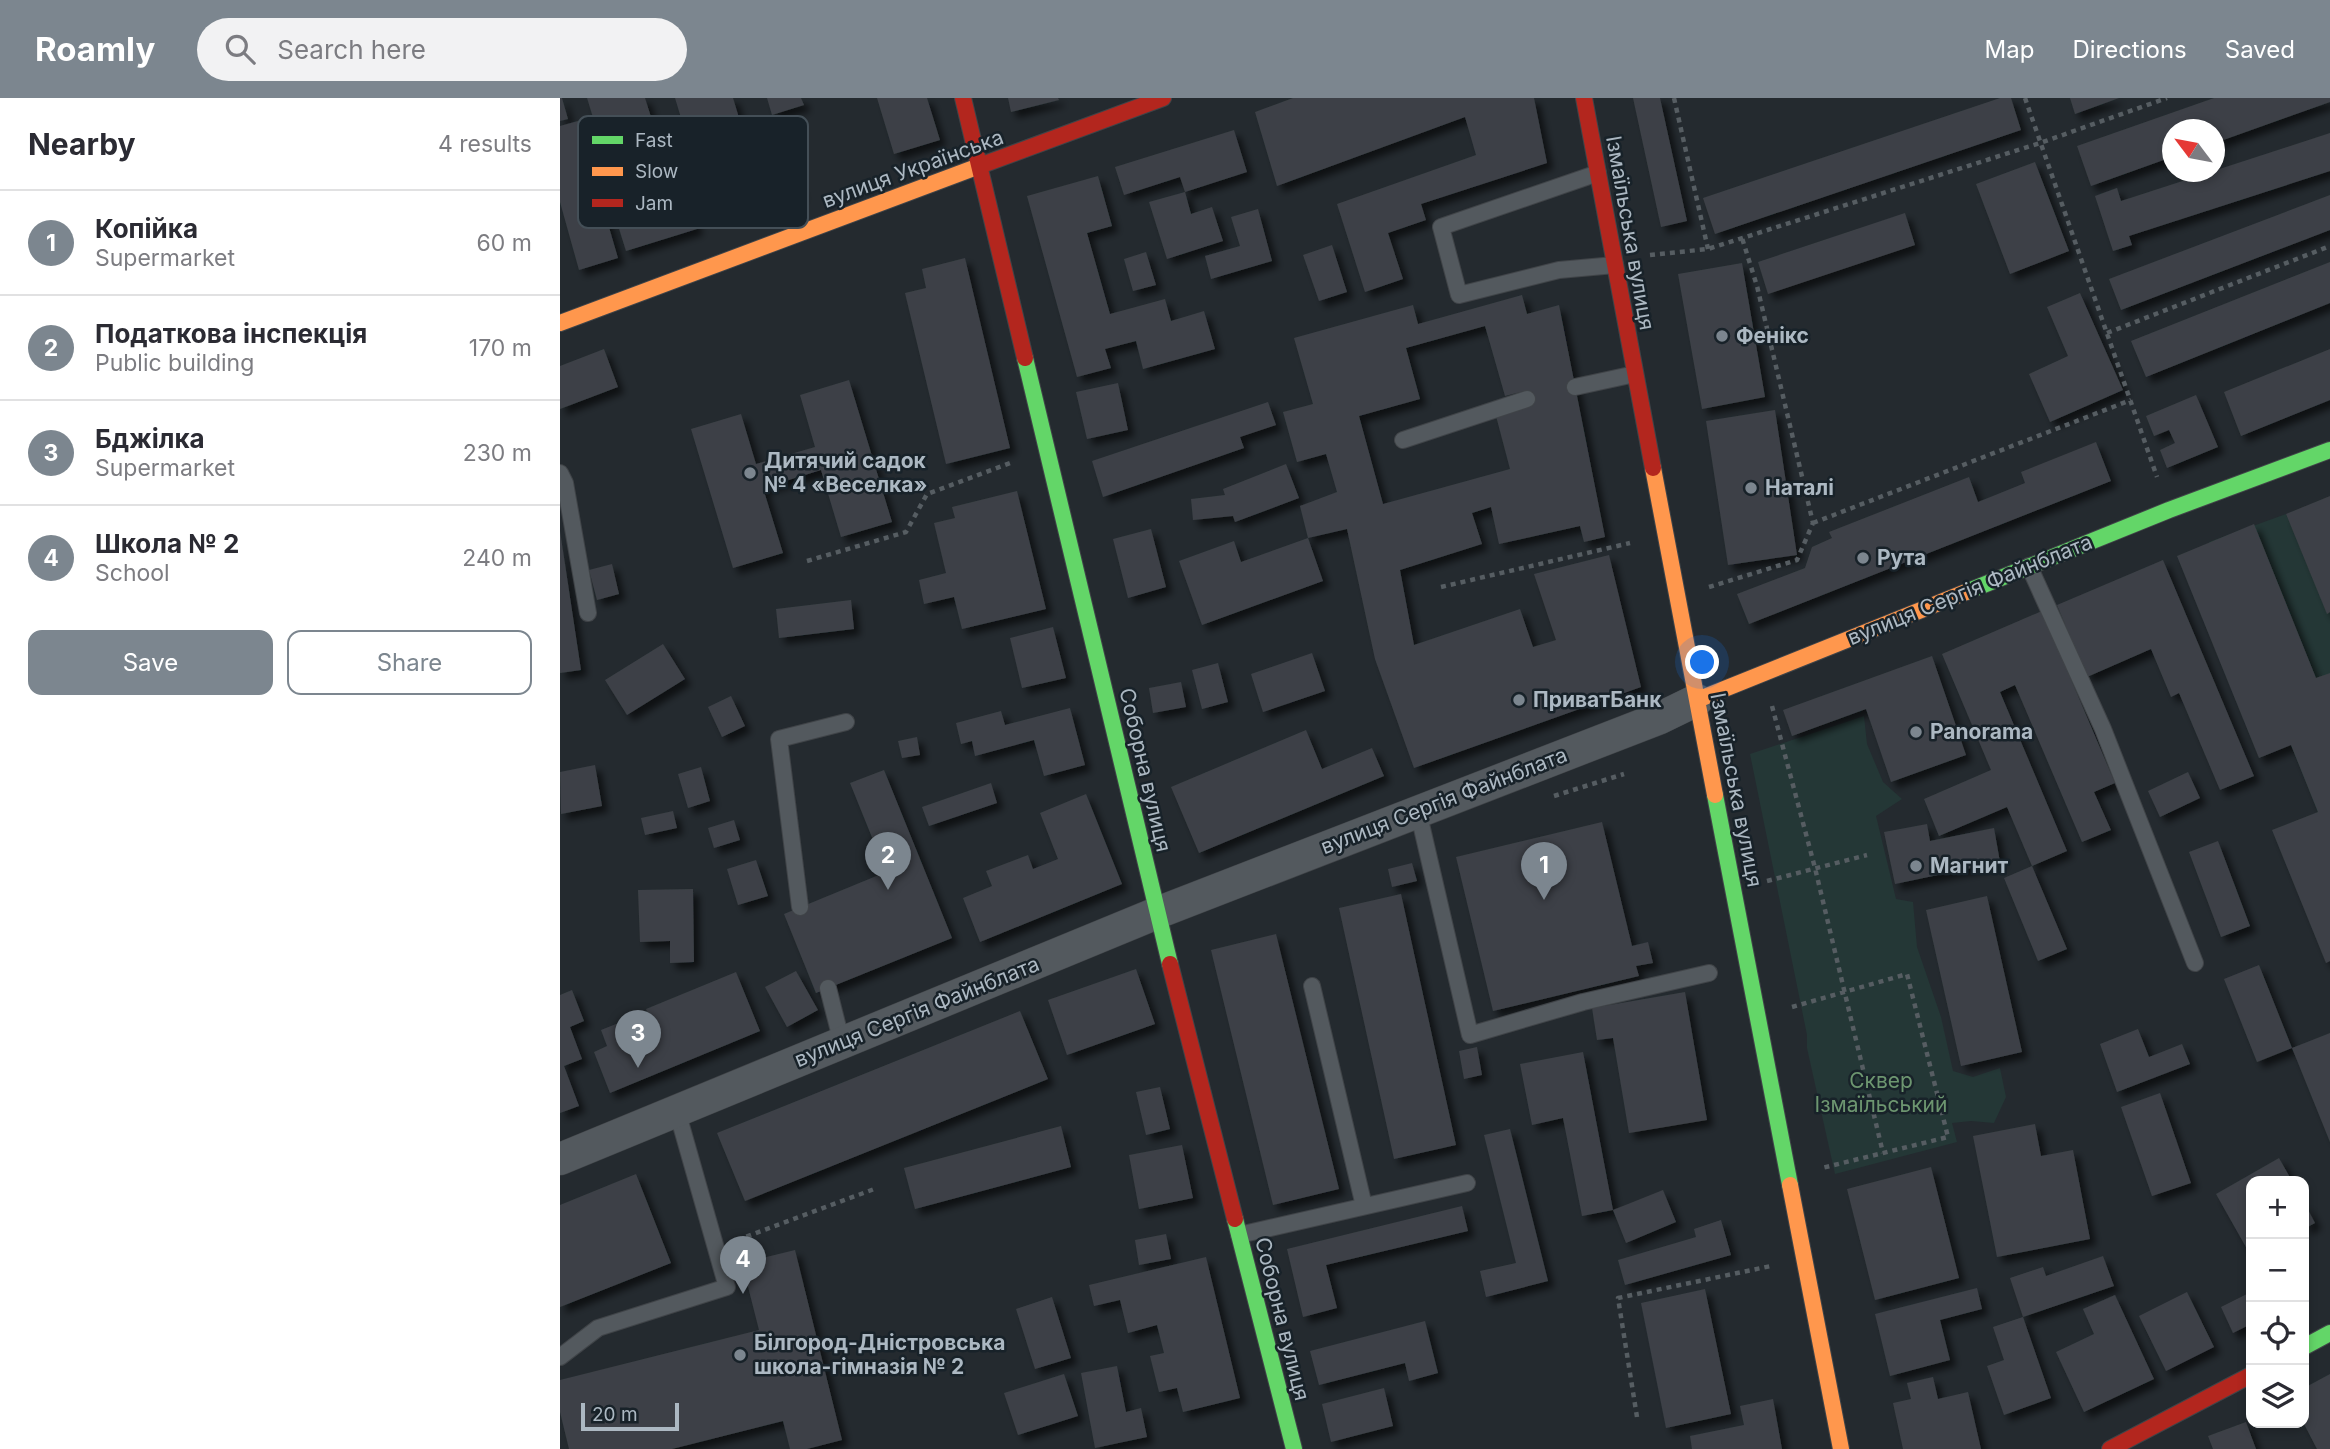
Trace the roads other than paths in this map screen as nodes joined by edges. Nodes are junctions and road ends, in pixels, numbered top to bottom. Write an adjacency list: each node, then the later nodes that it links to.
1 (963, 98): 4 (street, Соборна вулиця)
2 (1163, 98): 4 (street, вулиця Українська)
3 (1584, 98): 5 (street, Ізмаїльська вулиця)
4 (979, 168): 7 (street, вулиця Українська); 20 (street, Соборна вулиця)
5 (1598, 173): 6 (street, Ізмаїльська вулиця); 6 (lane)
6 (1615, 265): 8 (street, Ізмаїльська вулиця)
7 (560, 323)
8 (1635, 374): 9 (lane); 16 (street, Ізмаїльська вулиця)
9 (1575, 387)
10 (1527, 400): 11 (lane)
11 (1403, 440)
12 (2330, 450): 14 (street, вулиця Сергія Файнблата)
13 (560, 473): 15 (lane)
14 (2029, 566): 16 (street, вулиця Сергія Файнблата); 21 (lane)
15 (588, 613)
16 (1697, 700): 18 (street, вулиця Сергія Файнблата); 36 (street, Ізмаїльська вулиця)
17 (846, 722): 19 (lane)
18 (1418, 811): 20 (street, вулиця Сергія Файнблата); 22 (lane)
19 (800, 907)
20 (1157, 913): 25 (street, вулиця Сергія Файнблата); 30 (street, Соборна вулиця)
21 (2195, 963)
22 (1709, 973)
23 (1312, 986): 29 (lane)
24 (828, 988): 25 (lane)
25 (842, 1043): 26 (street, вулиця Сергія Файнблата)
26 (677, 1111): 27 (street, вулиця Сергія Файнблата); 33 (lane)
27 (560, 1159)
28 (1467, 1183): 29 (lane)
29 (1364, 1206): 30 (lane)
30 (1239, 1235): 35 (street, Соборна вулиця)
31 (2330, 1333): 32 (street)
32 (2309, 1344)
33 (560, 1357)
34 (2246, 1378): 37 (street)
35 (1293, 1449)
36 (1841, 1449)
37 (2110, 1449)

